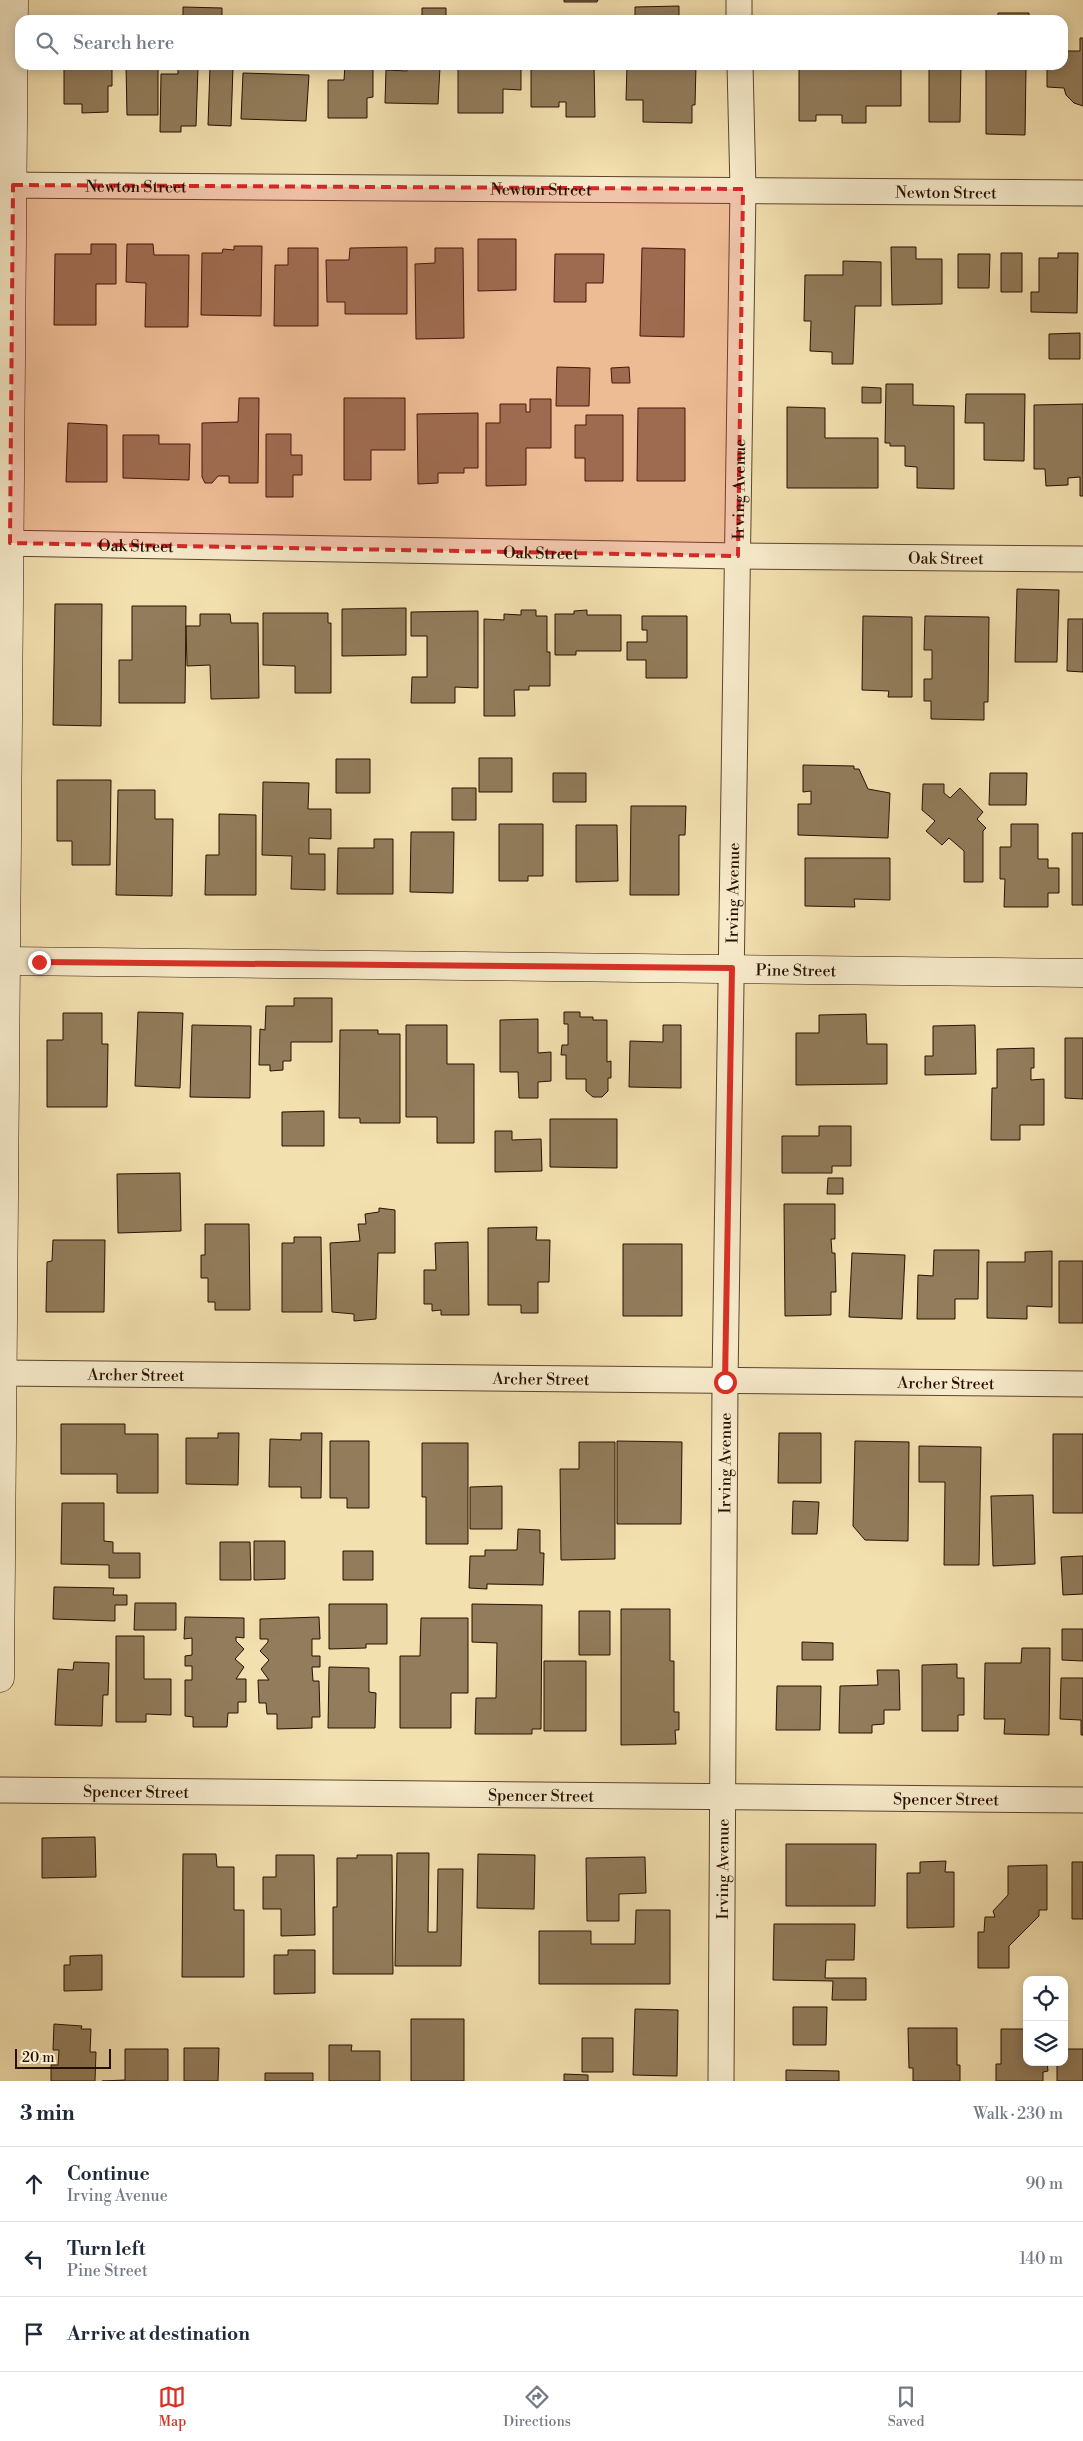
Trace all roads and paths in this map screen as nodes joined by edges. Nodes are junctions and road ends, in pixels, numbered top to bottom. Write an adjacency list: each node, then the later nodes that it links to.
1 (14, 0): 5 (street)
2 (739, 0): 3 (street)
3 (739, 15)
4 (740, 70): 6 (street, Irving Avenue)
5 (6, 185): 6 (street, Newton Street); 8 (street)
6 (743, 189): 7 (street, Newton Street); 9 (street, Irving Avenue)
7 (1083, 194)
8 (5, 543): 9 (street, Oak Street); 11 (street)
9 (738, 556): 10 (street, Oak Street); 12 (street, Irving Avenue)
10 (1083, 559)
11 (3, 961): 12 (street, Pine Street); 14 (street)
12 (732, 968): 13 (street, Pine Street); 15 (street, Irving Avenue)
13 (1083, 973)
14 (2, 1373): 15 (street, Archer Street); 17 (street)
15 (725, 1382): 16 (street, Archer Street); 19 (street, Irving Avenue)
16 (1083, 1384)
17 (0, 1678)
18 (0, 1790): 19 (street, Spencer Street)
19 (723, 1796): 20 (street, Spencer Street); 21 (street, Irving Avenue)
20 (1083, 1800)
21 (721, 2081)

